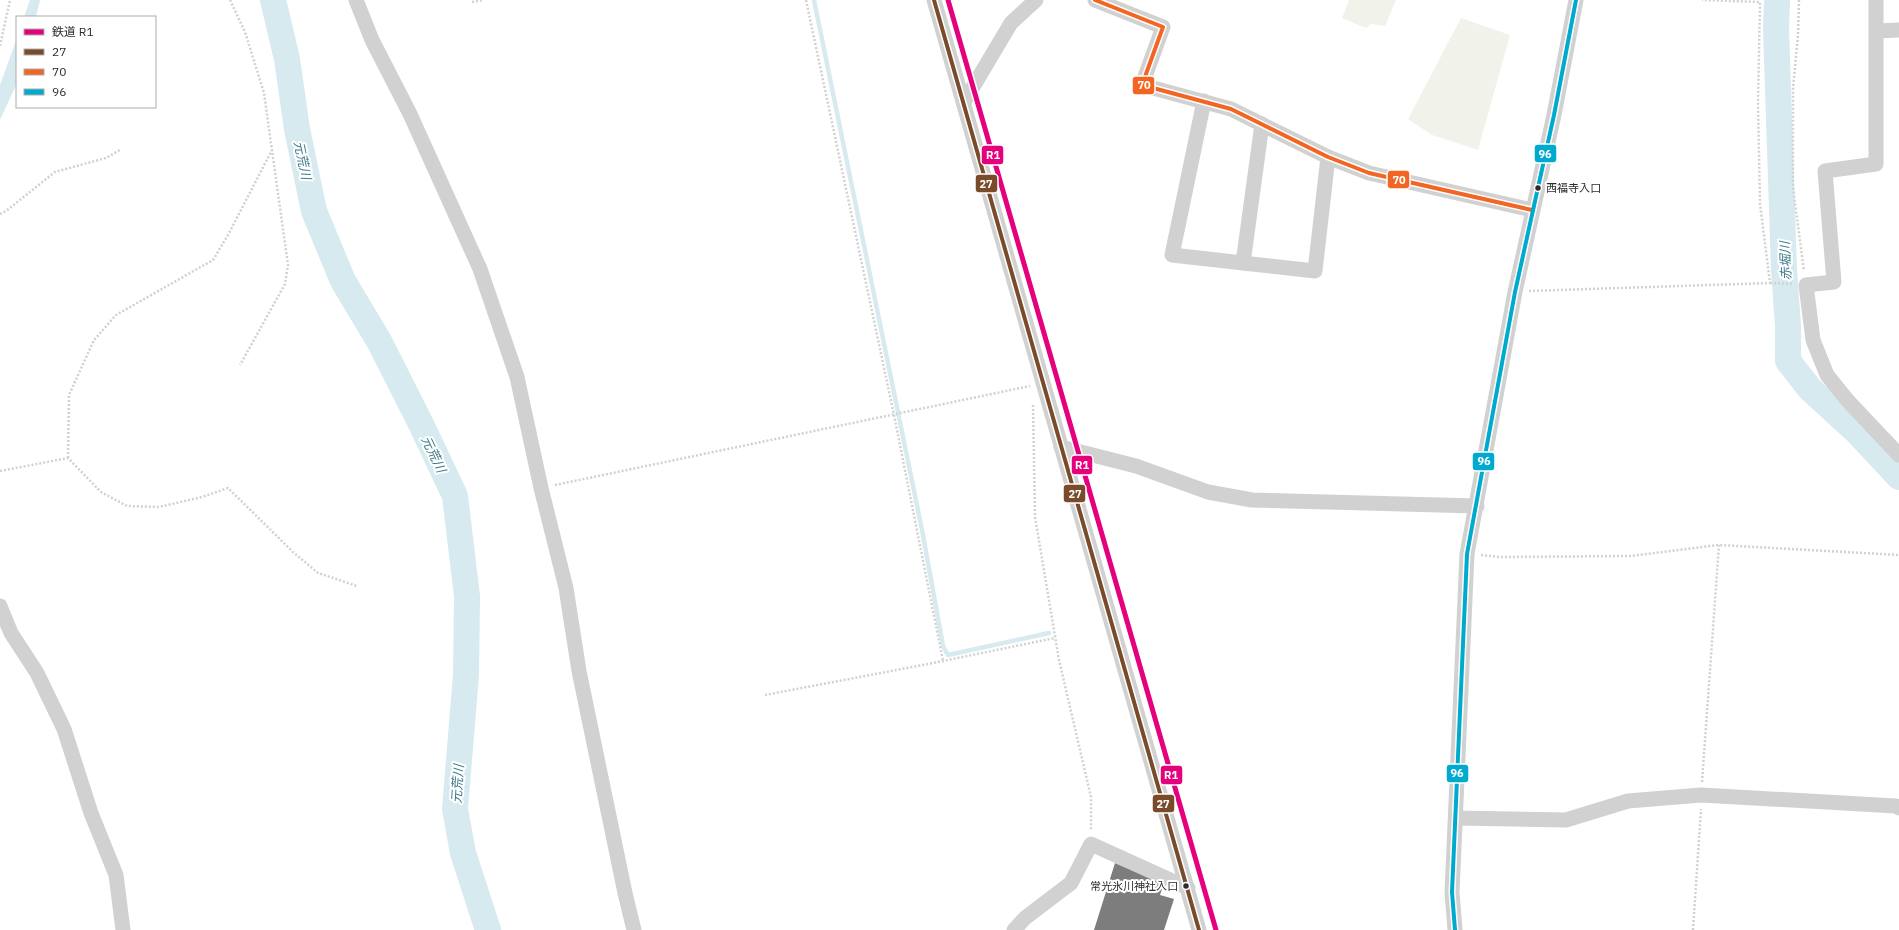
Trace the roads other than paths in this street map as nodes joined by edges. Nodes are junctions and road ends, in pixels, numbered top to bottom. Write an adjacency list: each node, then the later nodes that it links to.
1 (356, 0): 24 (street)
2 (934, 0): 10 (street)
3 (1036, 0): 10 (street)
4 (1095, 0): 9 (street)
5 (1576, 0): 13 (street)
6 (1876, 0): 8 (street)
7 (1899, 30): 8 (street)
8 (1877, 31): 16 (street)
9 (1204, 101): 11 (street); 14 (street)
10 (964, 102): 15 (street)
11 (1262, 124): 12 (street); 14 (street)
12 (1328, 157): 13 (street); 14 (street)
13 (1532, 210): 17 (street)
14 (1243, 263)
15 (1061, 447): 17 (street); 21 (street)
16 (1899, 455)
17 (1477, 506): 20 (street)
18 (0, 606): 23 (street)
19 (1899, 808): 20 (street)
20 (1456, 818): 26 (street)
21 (1188, 888): 22 (street); 25 (street)
22 (1200, 929)
23 (123, 930)
24 (634, 930)
25 (1014, 930)
26 (1455, 930)

